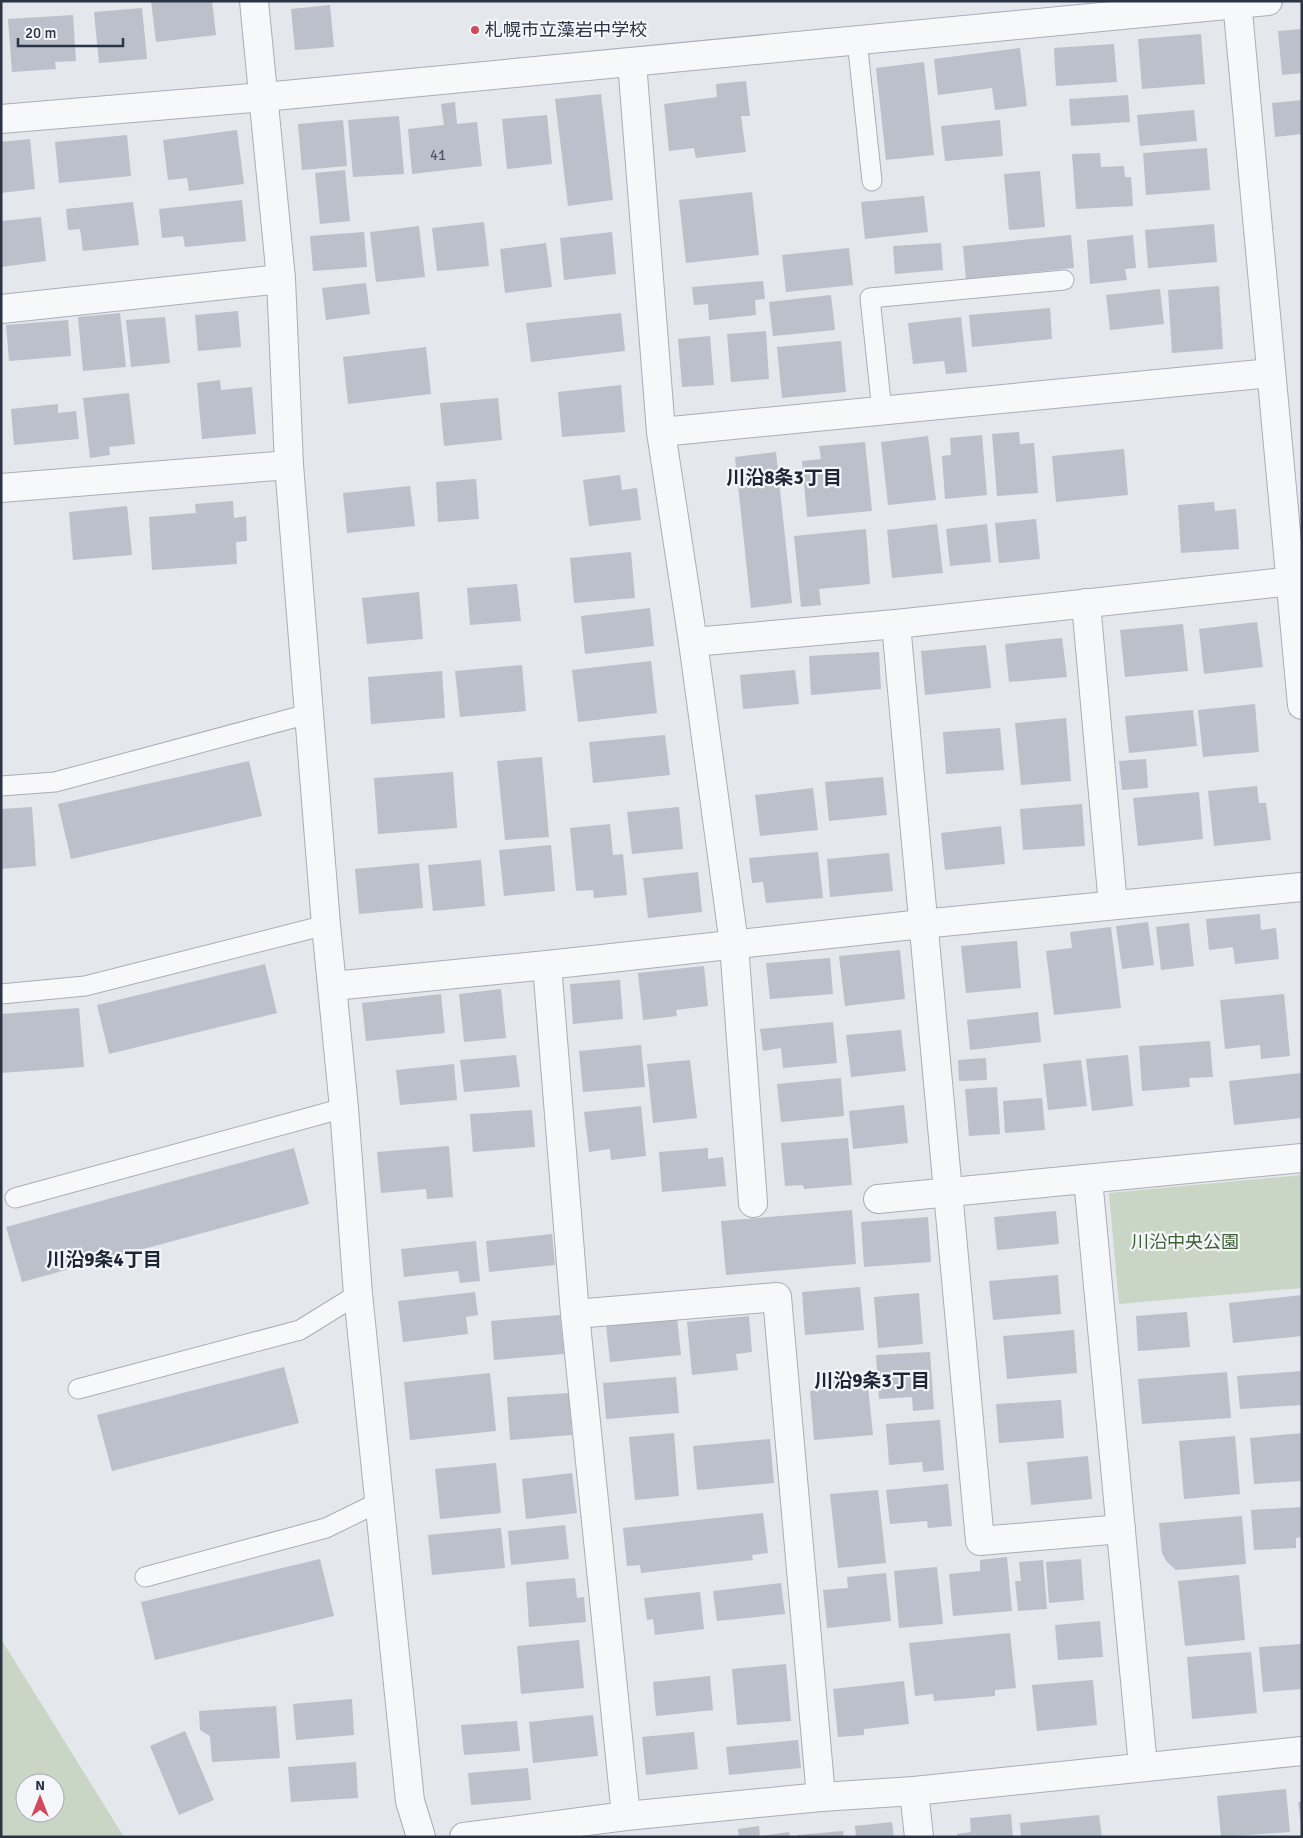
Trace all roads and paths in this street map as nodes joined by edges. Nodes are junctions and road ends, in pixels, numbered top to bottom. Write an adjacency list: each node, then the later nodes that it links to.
1 (254, 1): 6 (street)
2 (1268, 1): 3 (street)
3 (1237, 3): 4 (street); 12 (street)
4 (857, 40): 5 (street); 8 (lane)
5 (632, 62): 6 (street); 14 (street)
6 (264, 96): 7 (street); 9 (street)
7 (1, 119)
8 (872, 181)
9 (281, 279): 11 (street); 15 (street)
10 (1064, 280): 13 (lane)
11 (1, 309)
12 (1271, 373): 13 (street); 17 (street)
13 (882, 411): 14 (street)
14 (661, 432): 20 (street)
15 (289, 465): 16 (street); 22 (street)
16 (1, 488)
17 (1296, 581): 18 (street); 21 (street)
18 (1086, 604): 19 (street); 25 (street)
19 (896, 624): 20 (street); 27 (street)
20 (693, 642): 28 (street)
21 (1302, 705)
22 (308, 714): 23 (lane); 26 (street)
23 (1, 786)
24 (1302, 887): 25 (street)
25 (1114, 905): 27 (street)
26 (326, 924): 30 (street); 31 (lane)
27 (922, 924): 28 (street); 35 (street)
28 (734, 944): 29 (street); 38 (street)
29 (547, 965): 30 (street); 40 (street)
30 (333, 986): 32 (street)
31 (1, 994)
32 (344, 1108): 36 (lane); 39 (street)
33 (1302, 1158): 34 (street)
34 (1088, 1179): 35 (street); 43 (street)
35 (948, 1192): 37 (street); 43 (street)
36 (15, 1198)
37 (878, 1199)
38 (753, 1203)
39 (358, 1294): 41 (lane); 42 (street)
40 (575, 1314): 48 (street); 49 (street)
41 (78, 1389)
42 (379, 1502): 44 (lane); 51 (street)
43 (1121, 1529): 46 (street)
44 (145, 1577)
45 (1302, 1751): 46 (street)
46 (1143, 1766): 47 (street)
47 (914, 1791): 48 (street); 53 (street)
48 (821, 1797): 50 (street)
49 (626, 1816): 50 (street); 52 (street)
50 (666, 1825)
51 (421, 1837)
52 (464, 1837)
53 (918, 1837)

